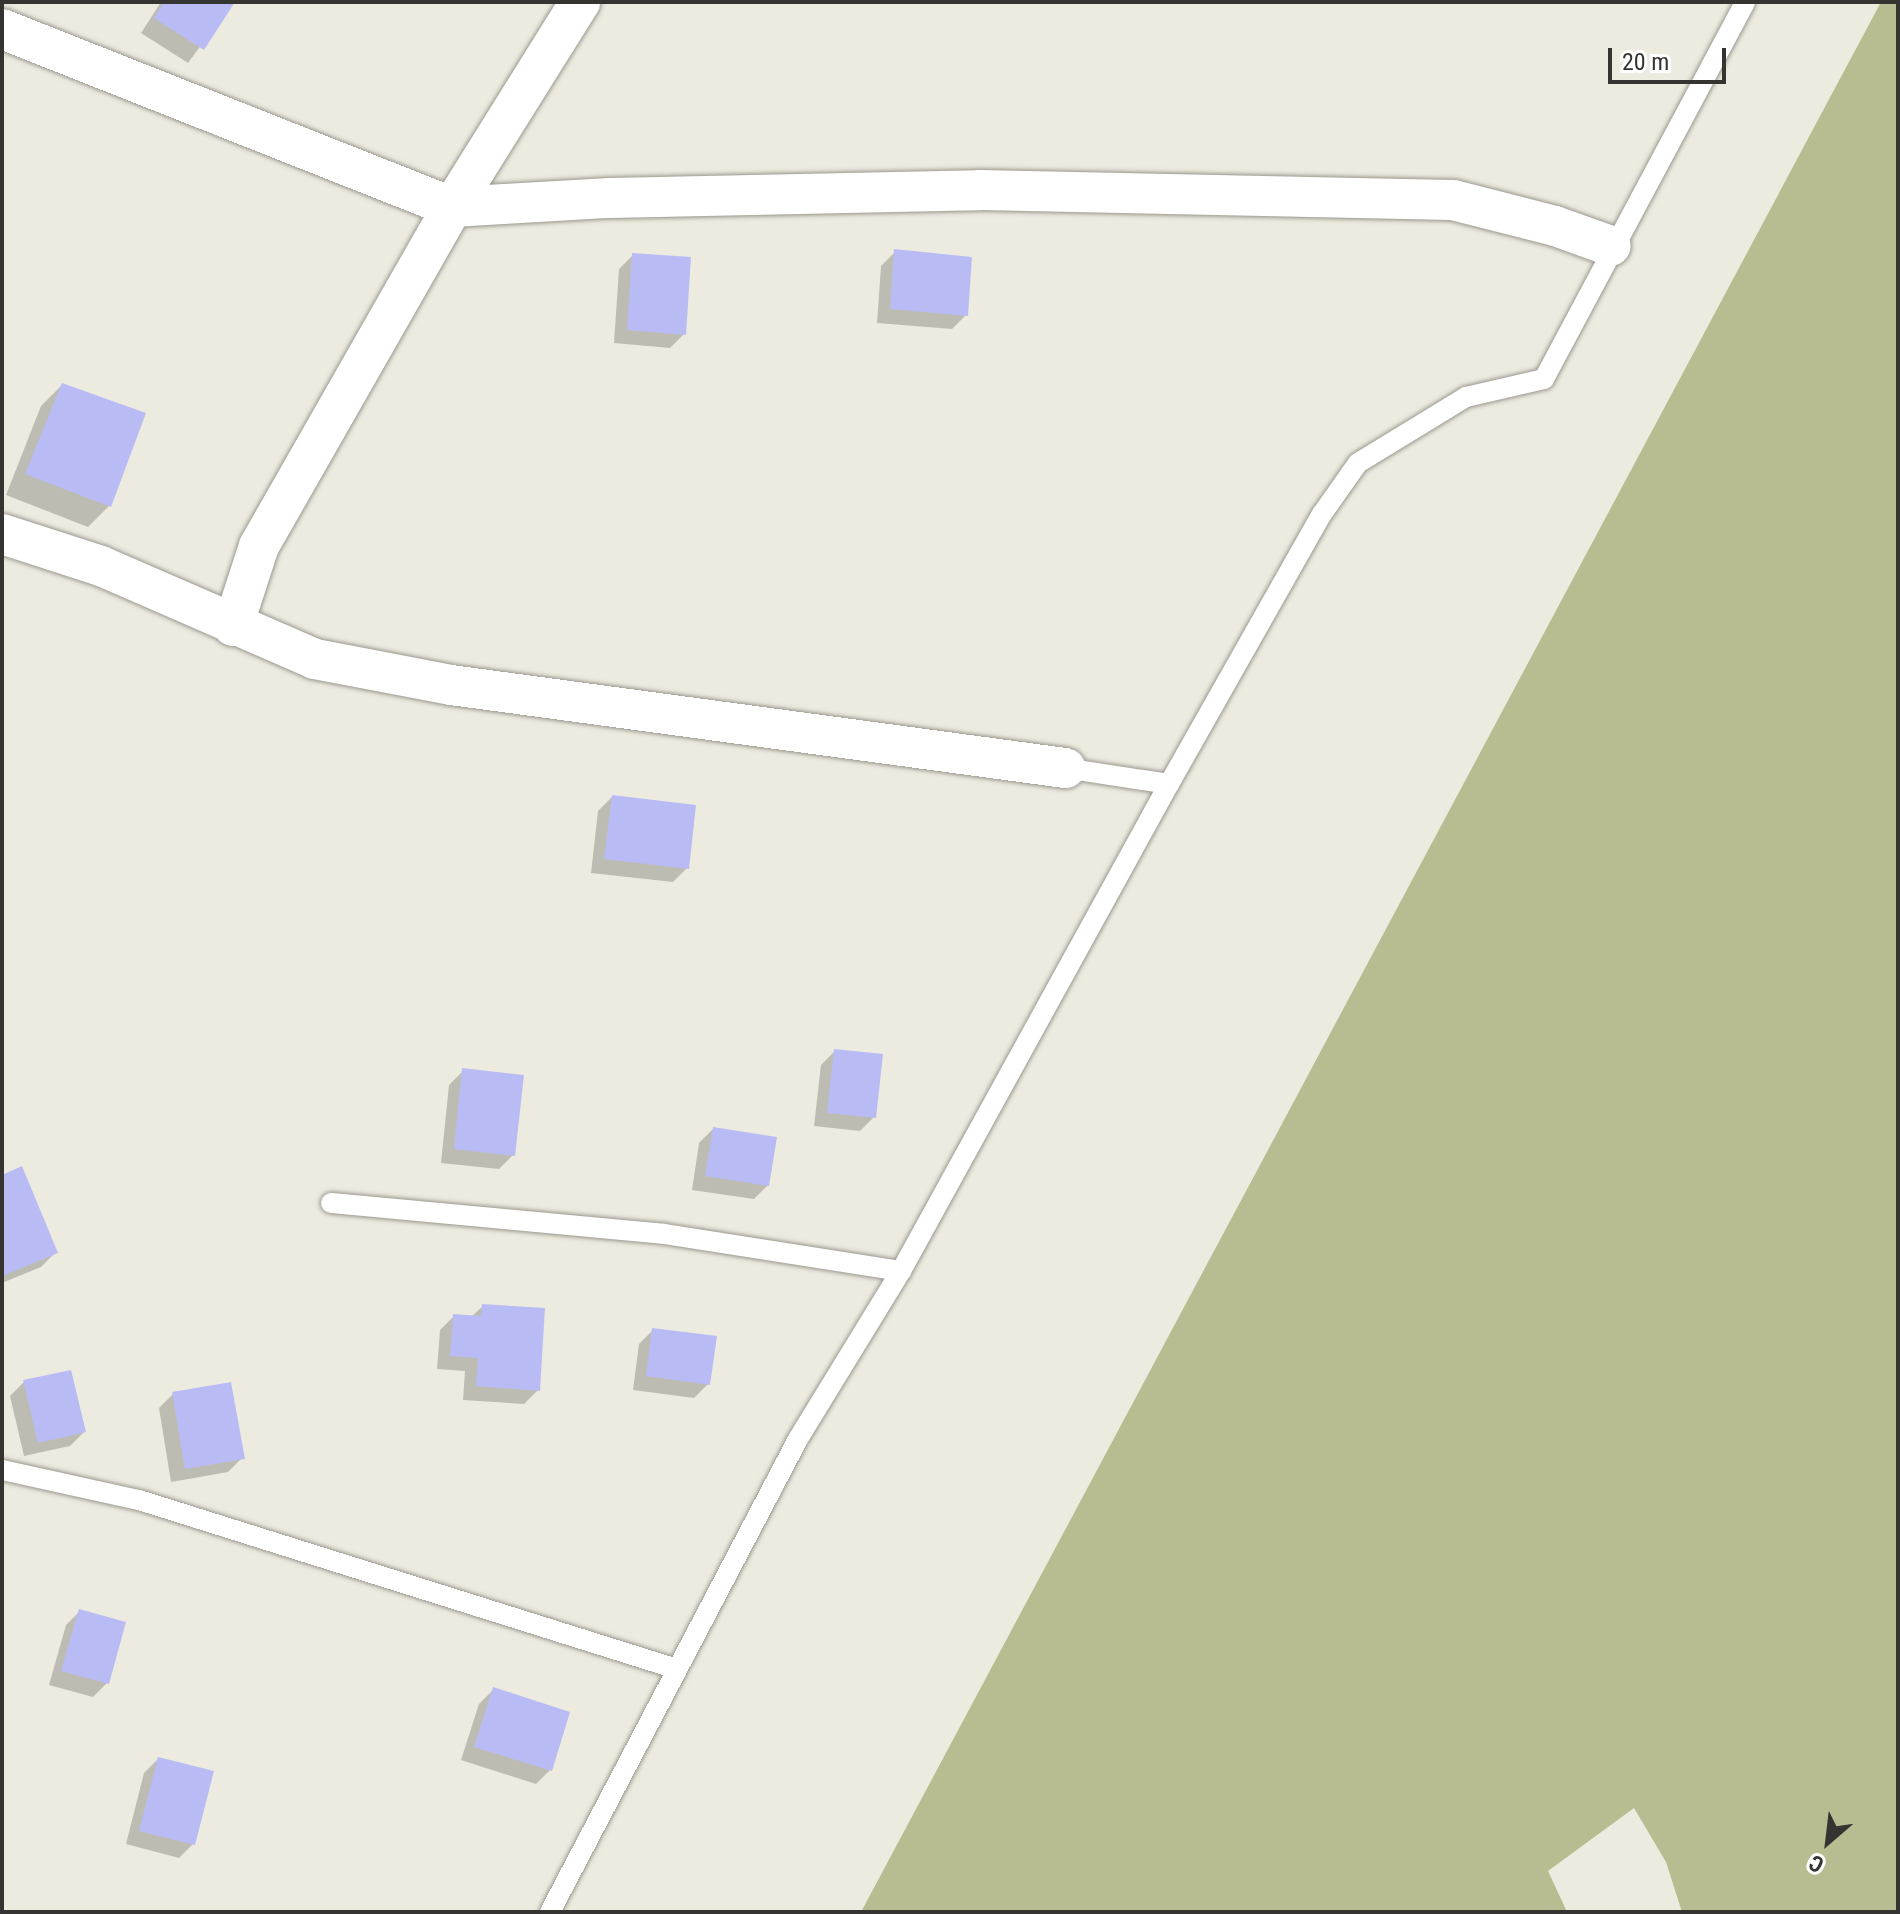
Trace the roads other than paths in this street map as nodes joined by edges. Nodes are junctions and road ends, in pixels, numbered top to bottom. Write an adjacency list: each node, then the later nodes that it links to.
1 (580, 2): 4 (street)
2 (1745, 2): 5 (lane)
3 (2, 29): 4 (street)
4 (452, 207): 5 (street); 7 (street)
5 (1611, 246): 9 (lane)
6 (2, 534): 7 (street)
7 (233, 626): 8 (street)
8 (1065, 768): 9 (lane)
9 (1169, 784): 11 (lane)
10 (331, 1203): 11 (lane)
11 (901, 1271): 13 (lane)
12 (2, 1470): 13 (lane)
13 (677, 1669): 14 (lane)
14 (550, 1912)

